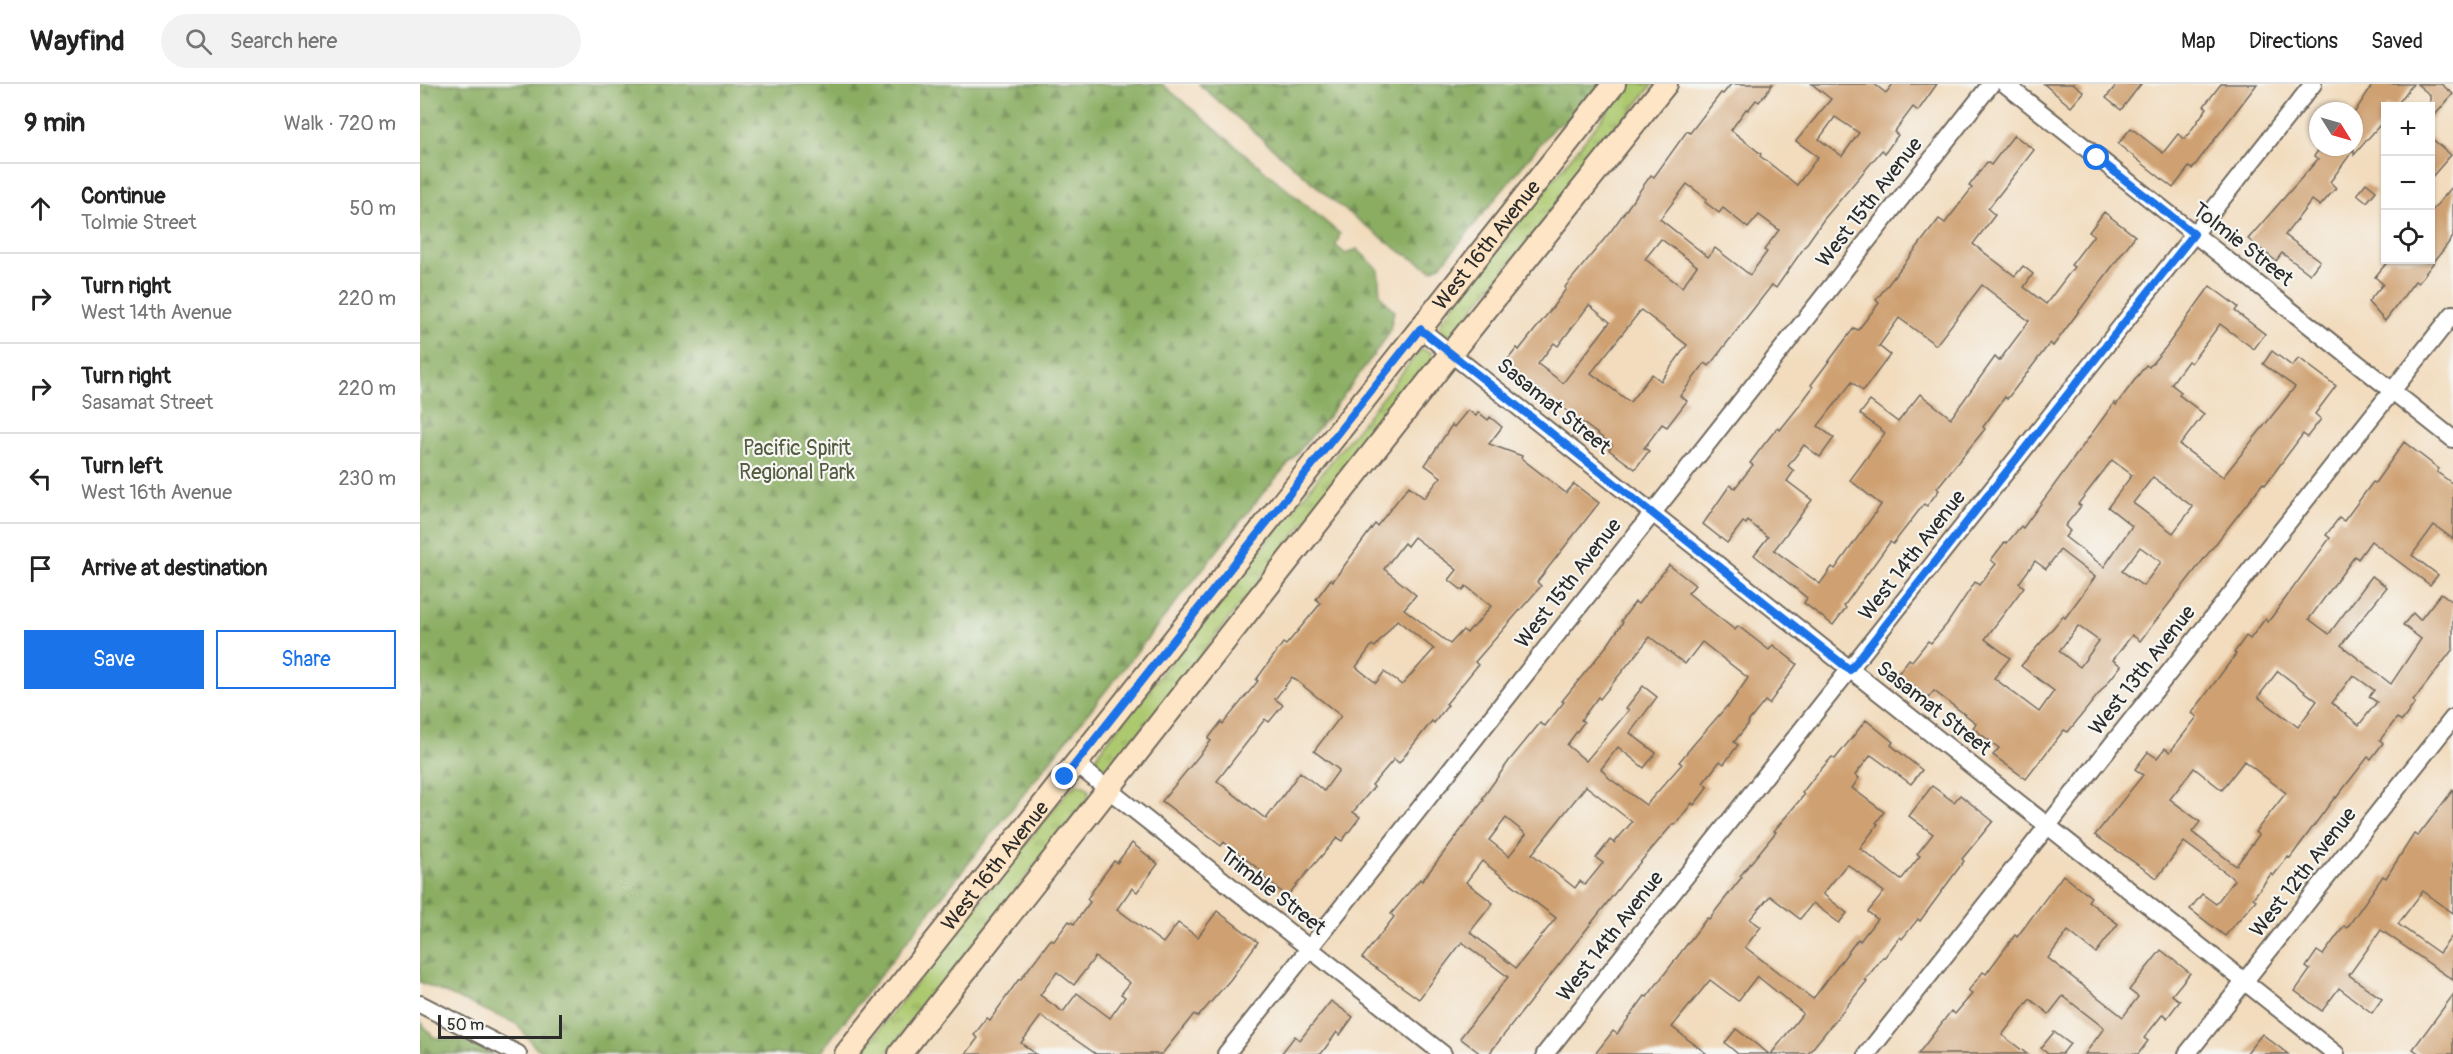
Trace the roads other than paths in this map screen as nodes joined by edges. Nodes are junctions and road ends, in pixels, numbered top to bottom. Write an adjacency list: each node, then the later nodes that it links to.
1 (1614, 84): 8 (main road, West 16th Avenue)
2 (1666, 84): 9 (main road, West 16th Avenue)
3 (1991, 84): 12 (street, West 15th Avenue)
4 (2005, 84): 6 (street, Tolmie Street)
5 (2313, 84): 6 (street, West 14th Avenue)
6 (2194, 234): 10 (street, Tolmie Street); 13 (street, West 14th Avenue)
7 (2453, 314): 10 (street, West 13th Avenue)
8 (1420, 329): 9 (street, Sasamat Street); 15 (main road, West 16th Avenue)
9 (1451, 353): 12 (street, Sasamat Street); 16 (main road, West 16th Avenue)
10 (2392, 391): 11 (street, Tolmie Street); 17 (street, West 13th Avenue)
11 (2453, 439)
12 (1652, 513): 13 (street, Sasamat Street); 18 (street, West 15th Avenue)
13 (1850, 670): 17 (street, Sasamat Street); 26 (street, West 14th Avenue)
14 (2453, 718): 19 (street, West 12th Avenue)
15 (1076, 764): 16 (street, Trimble Street); 22 (main road, West 16th Avenue)
16 (1109, 790): 18 (street, Trimble Street); 23 (main road, West 16th Avenue)
17 (2047, 826): 19 (street, Sasamat Street); 27 (street, West 13th Avenue)
18 (1309, 949): 24 (street, West 15th Avenue); 25 (street, Trimble Street)
19 (2245, 981): 28 (street, West 12th Avenue); 29 (street, Sasamat Street)
20 (420, 1004): 21 (street)
21 (518, 1054)
22 (846, 1054)
23 (900, 1054)
24 (1226, 1054)
25 (1443, 1054)
26 (1545, 1054)
27 (1867, 1054)
28 (2187, 1054)
29 (2337, 1054)

